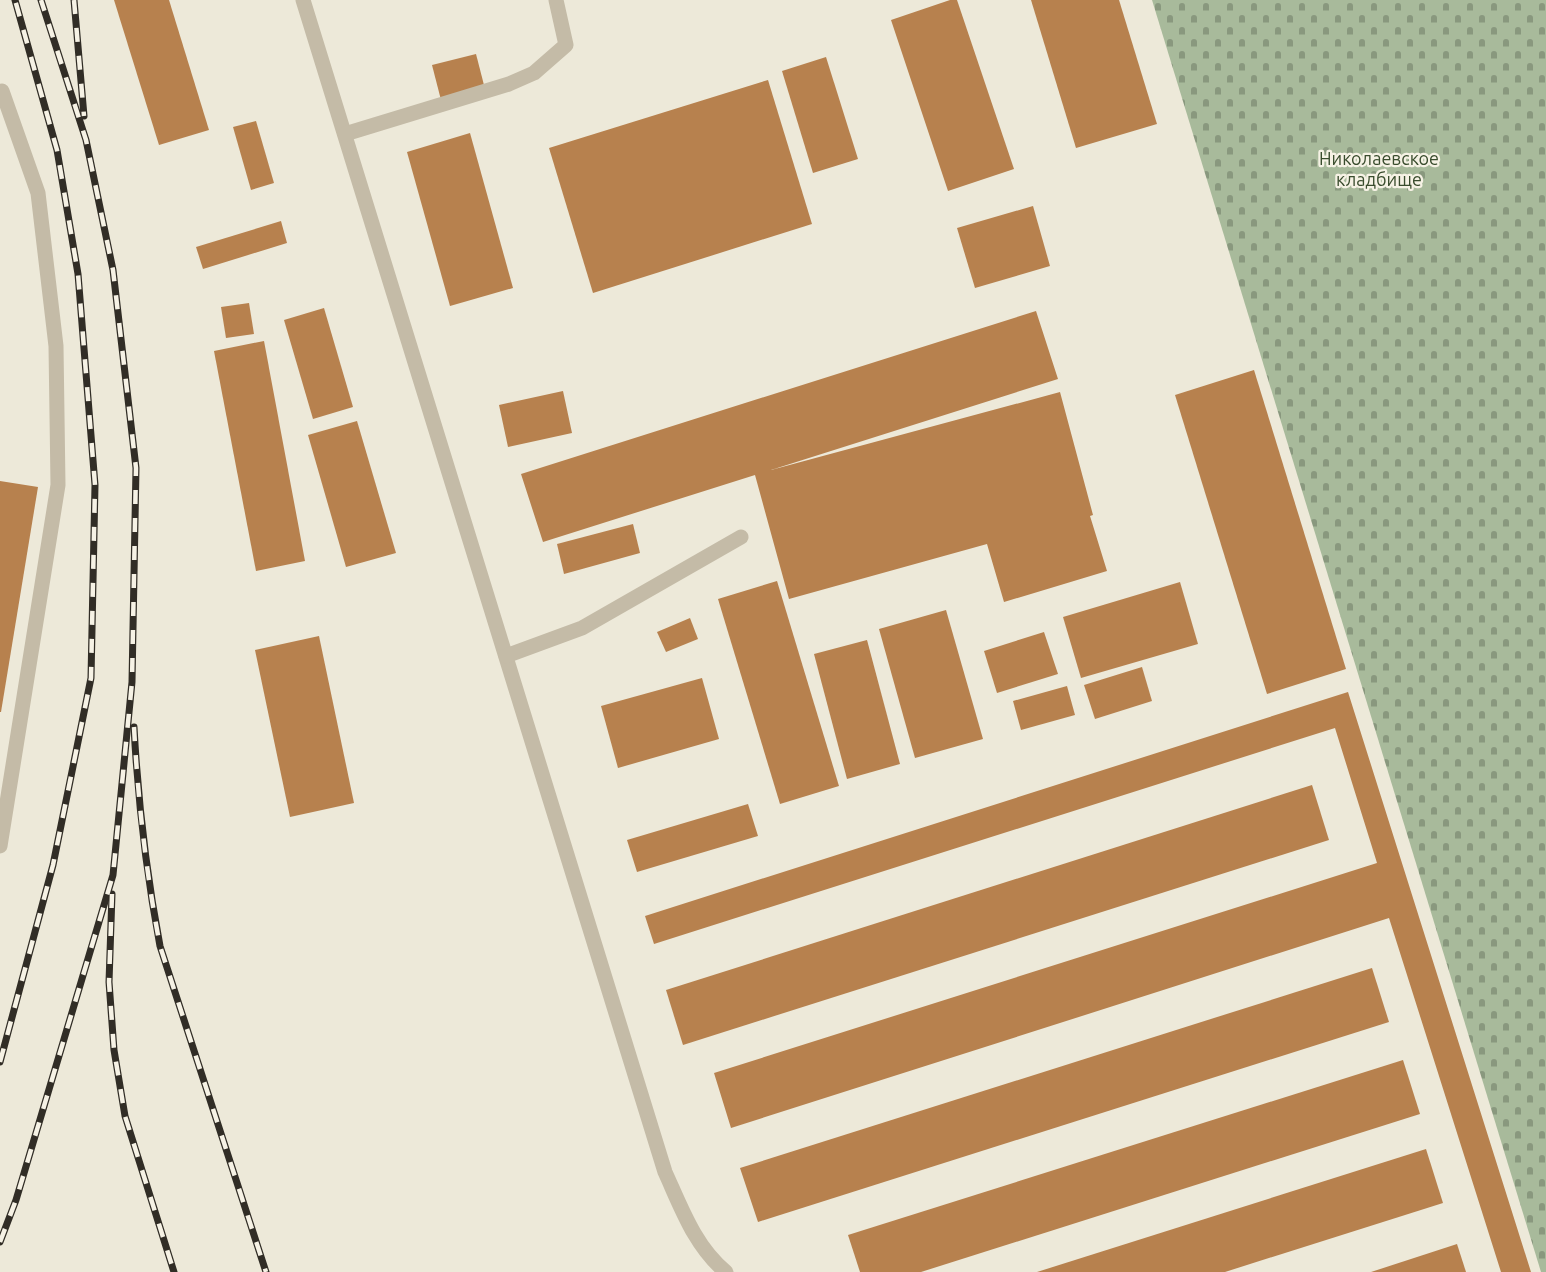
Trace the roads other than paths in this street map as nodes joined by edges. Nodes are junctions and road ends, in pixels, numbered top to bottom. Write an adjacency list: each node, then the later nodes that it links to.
1 (303, 0): 4 (street)
2 (556, 0): 4 (street)
3 (2, 91): 7 (street)
4 (345, 135): 6 (street)
5 (741, 537): 6 (street)
6 (506, 656): 8 (street)
7 (0, 846)
8 (726, 1272)

